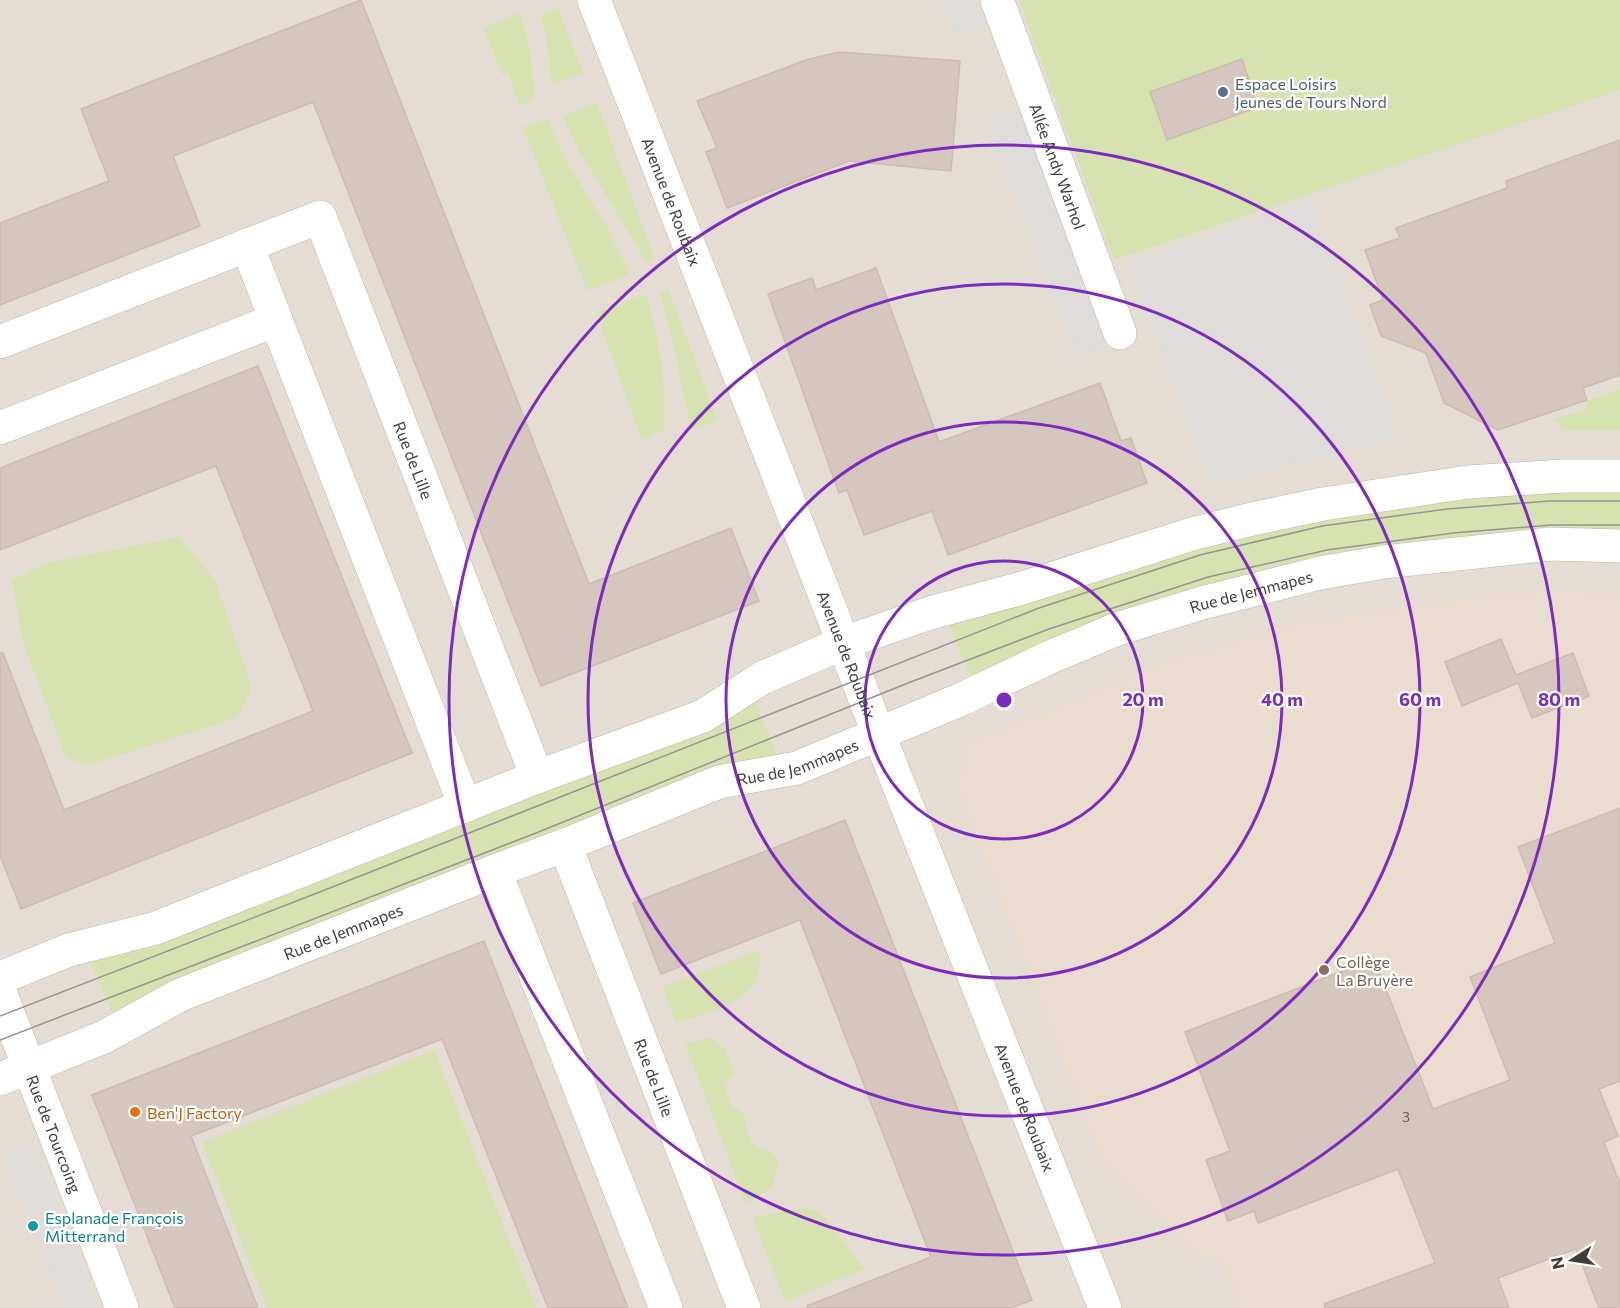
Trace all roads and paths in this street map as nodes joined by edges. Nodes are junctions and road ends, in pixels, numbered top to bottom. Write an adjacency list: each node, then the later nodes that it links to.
1 (594, 0): 10 (street, Avenue de Roubaix)
2 (997, 0): 5 (street, Allée Andy Warhol)
3 (247, 245): 4 (street); 6 (street, Rue de Lille); 12 (street, Rue de Lille)
4 (276, 320): 7 (street); 13 (street)
5 (1120, 333)
6 (0, 342)
7 (0, 428)
8 (1620, 476): 10 (street)
9 (1620, 546): 11 (street, Rue de Jemmapes)
10 (843, 643): 11 (street, Avenue de Roubaix); 12 (street)
11 (879, 735): 14 (street, Rue de Jemmapes); 22 (street, Avenue de Roubaix)
12 (537, 777): 13 (street)
13 (465, 806): 16 (street)
14 (565, 845): 15 (street, Rue de Jemmapes); 21 (street, Rue de Lille)
15 (495, 871): 18 (street, Rue de Jemmapes); 20 (street)
16 (0, 978)
17 (0, 992): 18 (street, Rue de Tourcoing)
18 (14, 1072): 19 (street, Rue de Tourcoing)
19 (122, 1308)
20 (666, 1308)
21 (744, 1308)
22 (1105, 1308)

